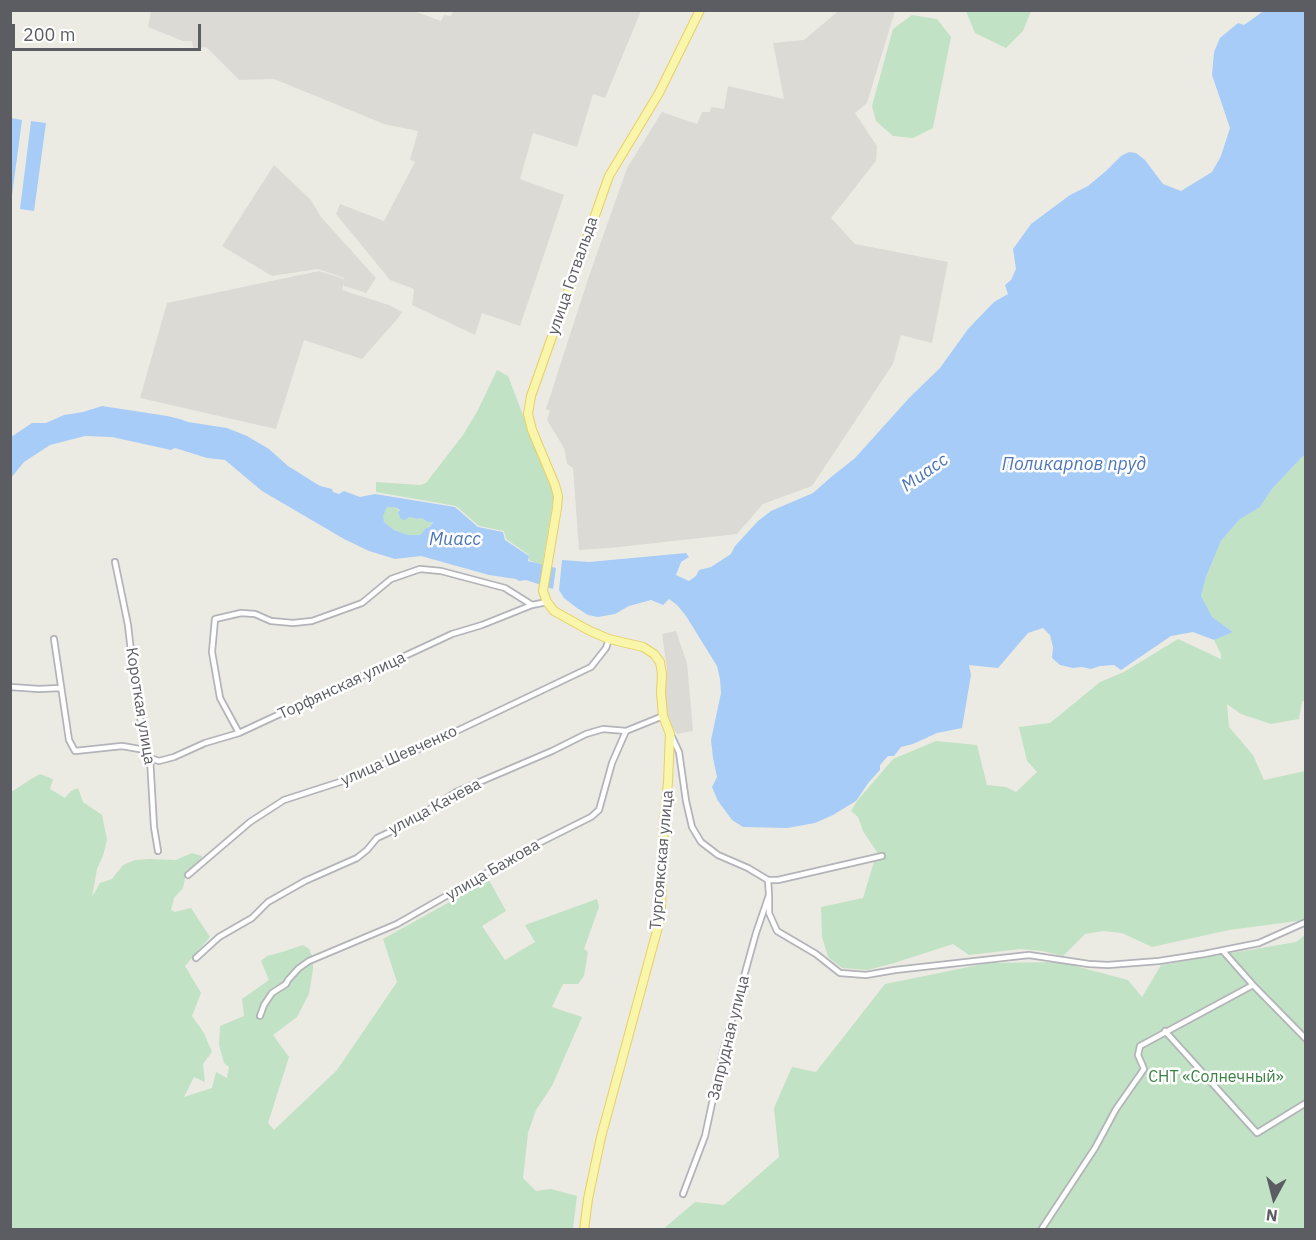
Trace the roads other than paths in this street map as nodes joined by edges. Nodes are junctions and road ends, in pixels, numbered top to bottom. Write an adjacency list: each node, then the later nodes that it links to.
1 (700, 10): 3 (main road, улица Готвальда)
2 (116, 562): 14 (street, Короткая улица)
3 (543, 591): 4 (main road, Тургоякская улица)
4 (547, 602): 5 (street, Торфянская улица); 7 (main road, Тургоякская улица)
5 (532, 605): 12 (street, Торфянская улица); 12 (street)
6 (54, 639): 9 (street)
7 (609, 639): 10 (main road, Тургоякская улица); 18 (street, улица Шевченко)
8 (10, 687): 9 (street)
9 (60, 688): 14 (street)
10 (663, 717): 11 (street, улица Качева); 13 (main road, Тургоякская улица)
11 (626, 731): 23 (street, улица Качева); 25 (street, улица Бажова)
12 (239, 733): 15 (street, Торфянская улица)
13 (670, 734): 19 (street); 30 (main road, Тургоякская улица)
14 (145, 750): 15 (street, Короткая улица)
15 (150, 758): 16 (street, Короткая улица)
16 (158, 851)
17 (882, 856): 19 (street)
18 (188, 875)
19 (768, 880): 20 (street, Запрудная улица)
20 (769, 895): 22 (street); 29 (street, Запрудная улица)
21 (1305, 922): 22 (street)
22 (1223, 951): 24 (street)
23 (196, 958)
24 (1253, 985): 26 (street); 27 (street)
25 (260, 1016)
26 (1165, 1031): 28 (street); 31 (street)
27 (1305, 1039)
28 (1305, 1103)
29 (683, 1194)
30 (584, 1230)
31 (1041, 1230)

